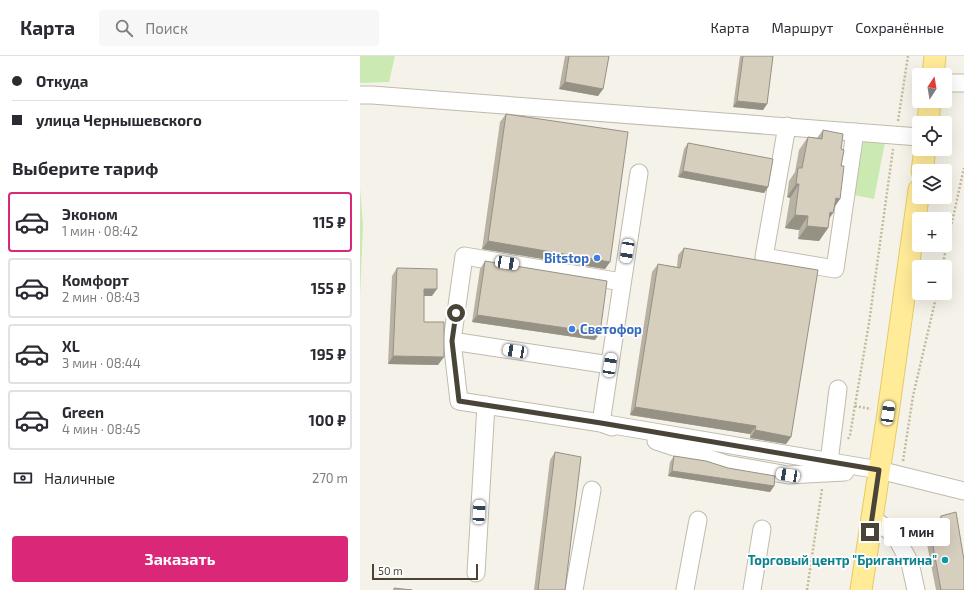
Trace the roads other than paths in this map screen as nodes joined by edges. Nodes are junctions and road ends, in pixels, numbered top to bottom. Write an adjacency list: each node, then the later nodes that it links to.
1 (935, 56): 2 (main road)
2 (934, 68)
3 (952, 83): 4 (street)
4 (964, 84)
5 (360, 95): 6 (street)
6 (787, 126): 7 (street); 7 (street)
7 (855, 132): 8 (street)
8 (912, 136)
9 (639, 173): 11 (street)
10 (917, 204): 18 (main road)
11 (622, 282): 12 (street); 13 (street)
12 (452, 341): 13 (street); 15 (street)
13 (610, 365): 16 (street)
14 (838, 389): 17 (street)
15 (486, 405): 16 (street); 24 (street)
16 (601, 423): 17 (street)
17 (828, 467): 18 (street)
18 (879, 470): 20 (street); 21 (main road)
19 (592, 490): 25 (street)
20 (964, 490)
21 (872, 518): 28 (main road); 29 (street)
22 (698, 520): 26 (street)
23 (762, 529): 27 (street)
24 (476, 573)
25 (574, 590)
26 (685, 590)
27 (752, 590)
28 (861, 590)
29 (916, 590)

